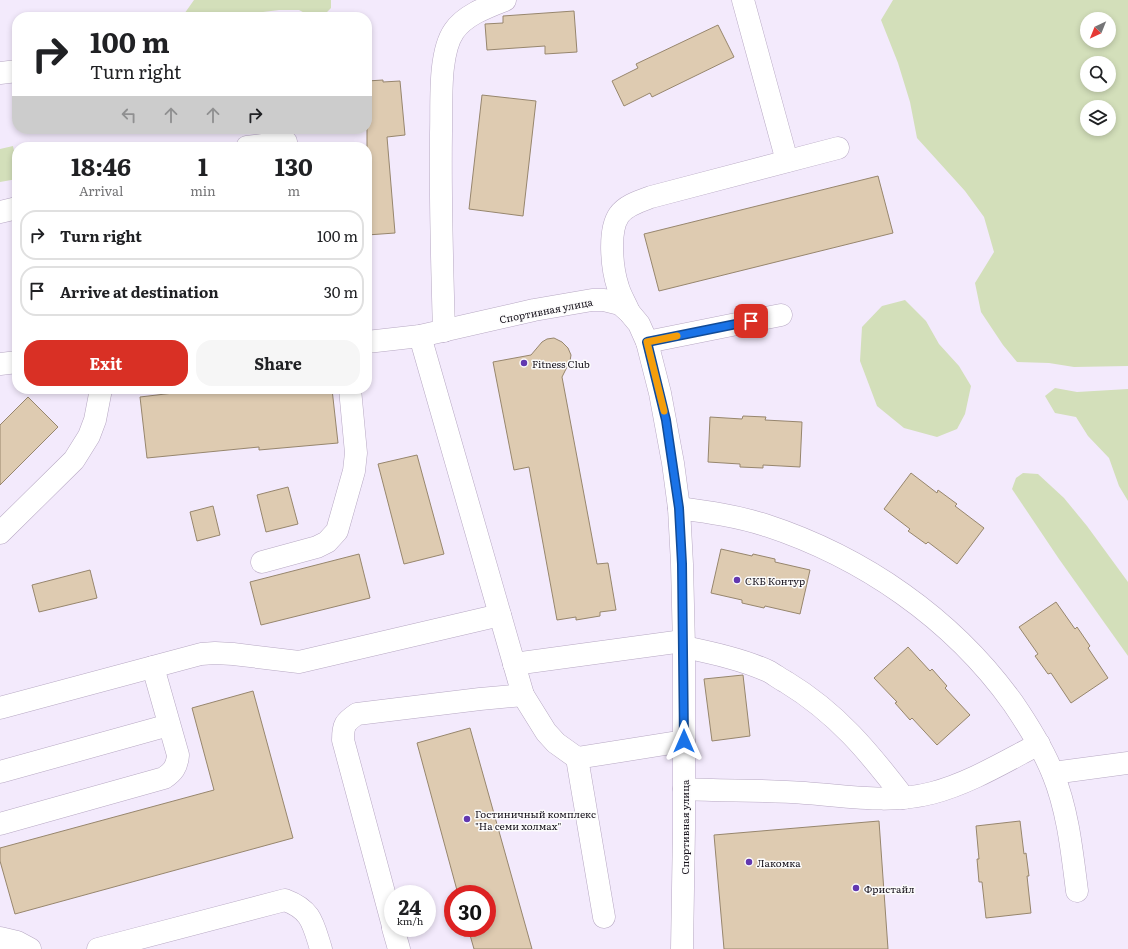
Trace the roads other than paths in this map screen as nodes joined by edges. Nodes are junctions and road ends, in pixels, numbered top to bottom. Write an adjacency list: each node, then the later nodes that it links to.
1 (505, 0): 13 (street)
2 (743, 0): 6 (street)
3 (12, 72): 4 (street)
4 (0, 73)
5 (838, 148): 6 (street)
6 (787, 161): 9 (street)
7 (12, 209): 8 (street)
8 (0, 212)
9 (614, 273): 10 (street); 11 (street)
10 (592, 300): 11 (street, Спортивная улица); 13 (street, Спортивная улица)
11 (629, 312): 16 (street, Спортивная улица)
12 (781, 314): 16 (street)
13 (444, 331): 14 (street, Спортивная улица)
14 (420, 336): 15 (street, Спортивная улица); 24 (street)
15 (372, 341)
16 (647, 342): 21 (street, Спортивная улица)
17 (12, 363): 18 (street)
18 (0, 364)
19 (100, 394): 22 (street)
20 (350, 394): 23 (street)
21 (679, 508): 25 (street, Спортивная улица); 32 (street)
22 (0, 533)
23 (262, 562)
24 (500, 616): 26 (street); 27 (street)
25 (683, 644): 26 (street); 31 (street, Спортивная улица); 38 (street)
26 (514, 664): 28 (street)
27 (153, 667): 29 (street); 30 (street)
28 (523, 696): 33 (street); 41 (street)
29 (0, 708)
30 (170, 725): 35 (street); 39 (street)
31 (684, 741): 33 (street); 37 (street, Спортивная улица)
32 (1039, 744): 36 (street); 38 (street)
33 (577, 758): 42 (street)
34 (1128, 763): 36 (street)
35 (0, 772)
36 (1053, 773): 40 (street)
37 (684, 789): 38 (street); 49 (street, Спортивная улица)
38 (904, 798)
39 (0, 824)
40 (1078, 891)
41 (384, 893)
42 (604, 917)
43 (396, 937): 48 (street)
44 (0, 938): 45 (street)
45 (30, 949)
46 (98, 949): 47 (street)
47 (321, 949)
48 (399, 949)
49 (682, 949)

